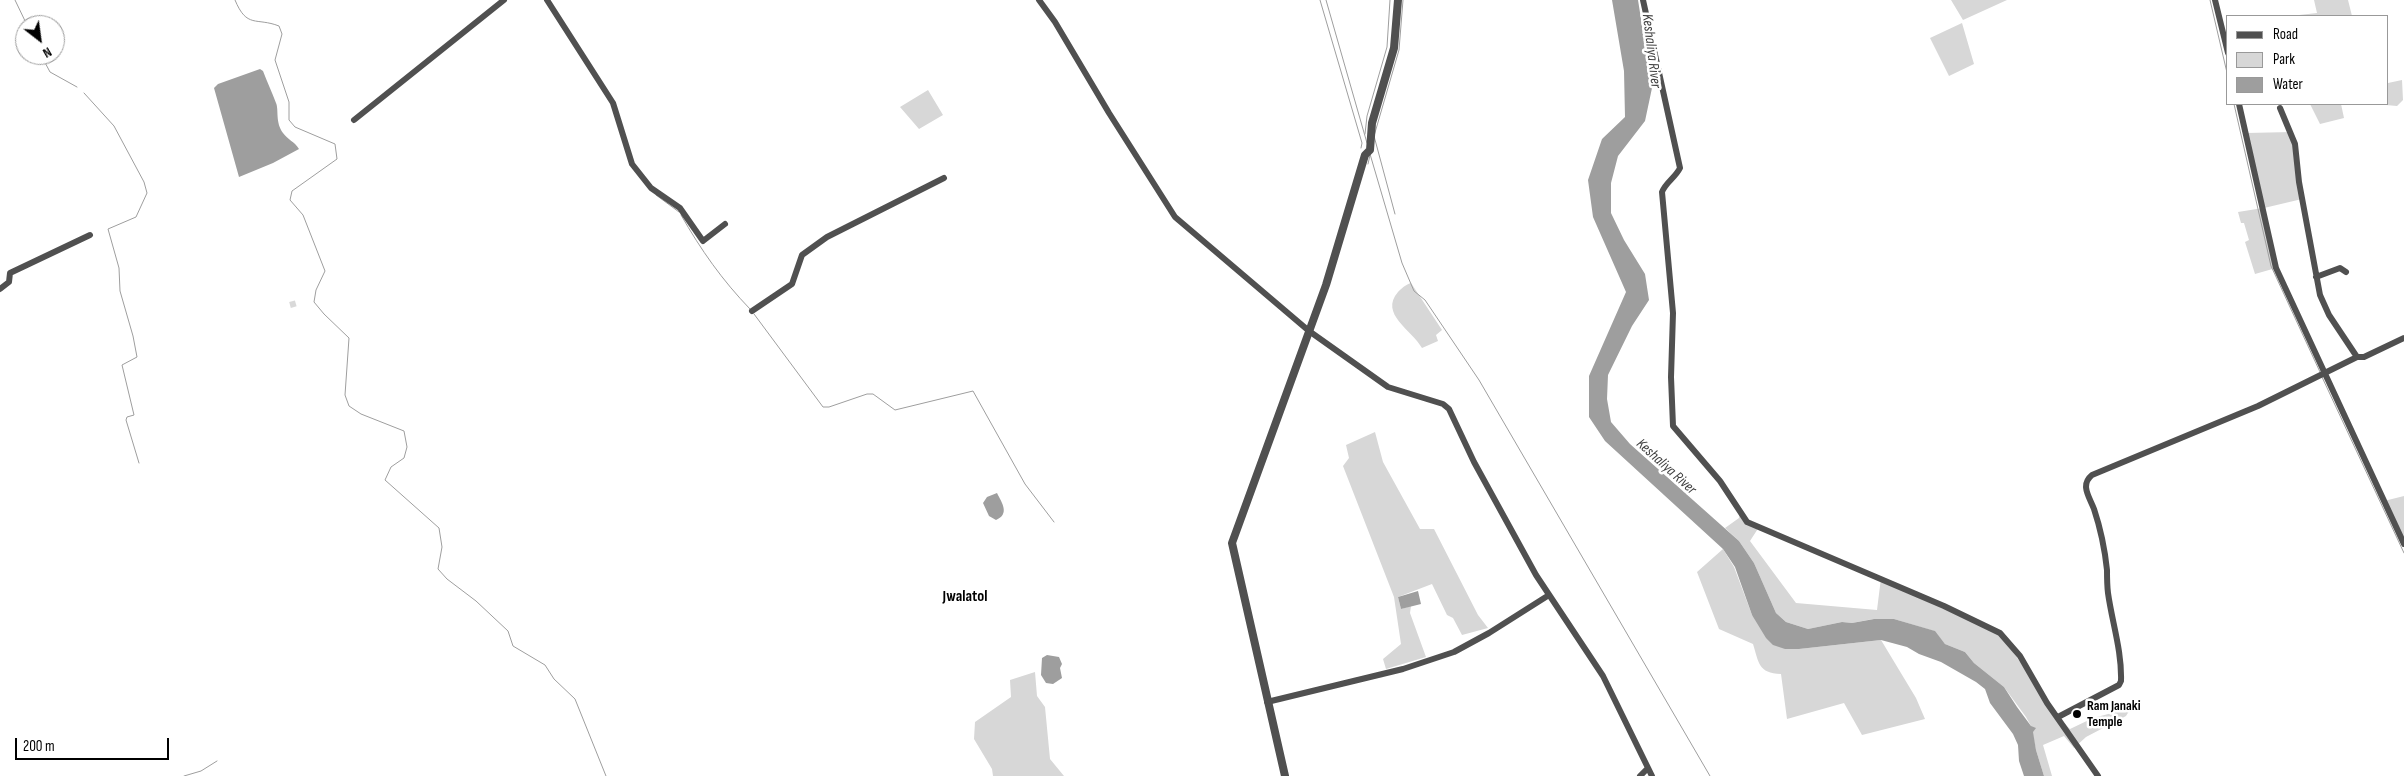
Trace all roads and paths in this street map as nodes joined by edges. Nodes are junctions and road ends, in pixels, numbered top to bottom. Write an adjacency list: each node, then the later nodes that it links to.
1 (504, 0): 10 (street)
2 (547, 0): 12 (street)
3 (1039, 0): 18 (street)
4 (1398, 0): 18 (street)
5 (1643, 0): 25 (street)
6 (2215, 0): 7 (street)
7 (2226, 45)
8 (2239, 105): 21 (street)
9 (2280, 108): 15 (street)
10 (354, 120)
11 (944, 178): 17 (street)
12 (725, 224)
13 (90, 235): 16 (street)
14 (2346, 272): 15 (street)
15 (2316, 277): 20 (street)
16 (0, 289)
17 (752, 311)
18 (1309, 331): 23 (street); 24 (street)
19 (2404, 338): 20 (street)
20 (2357, 357): 21 (street)
21 (2324, 373): 22 (street); 25 (street)
22 (2404, 544)
23 (1549, 595): 24 (street); 26 (street)
24 (1267, 702): 27 (street)
25 (2058, 717): 30 (street)
26 (1647, 769): 28 (street); 29 (street)
27 (1285, 776)
28 (1640, 776)
29 (1652, 776)
30 (2098, 776)

